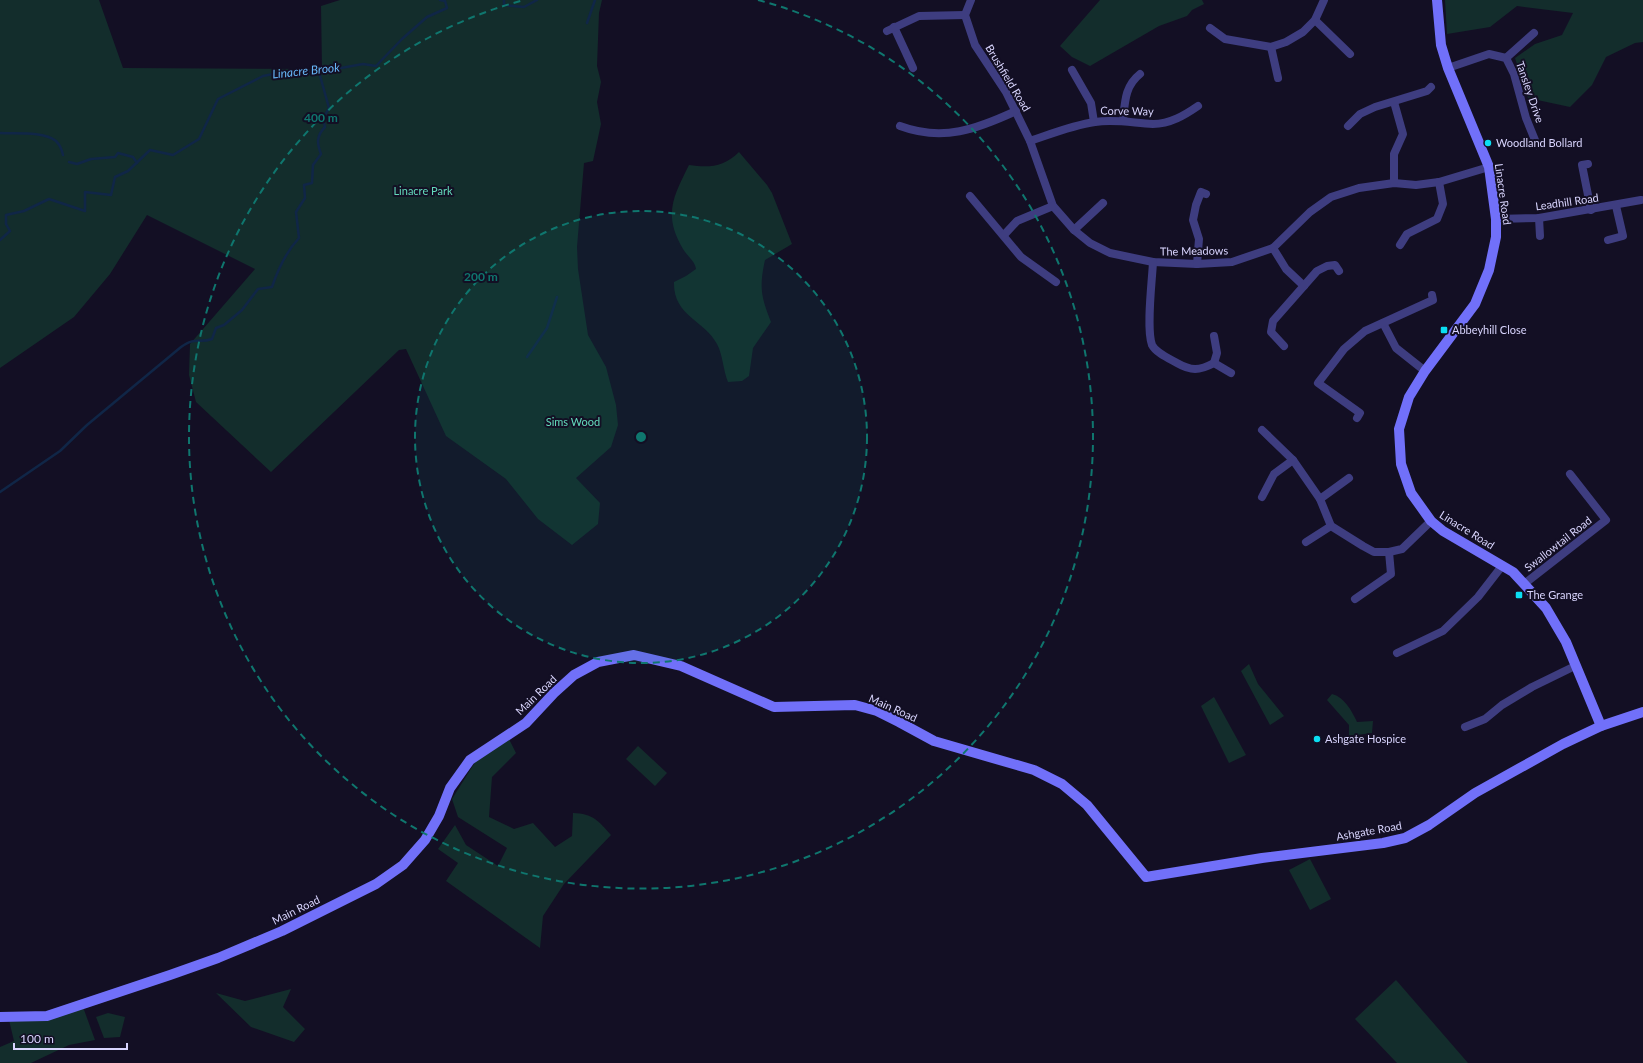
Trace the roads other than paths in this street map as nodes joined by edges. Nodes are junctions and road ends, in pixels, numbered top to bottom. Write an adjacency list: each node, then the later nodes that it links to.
1 (971, 0): 4 (street)
2 (1324, 0): 5 (street)
3 (1437, 0): 12 (street, Linacre Road)
4 (965, 15): 11 (street); 19 (street, Brushfield Road)
5 (1315, 20): 8 (street); 9 (street)
6 (1210, 28): 8 (street)
7 (1534, 33): 10 (street)
8 (1270, 47): 15 (street)
9 (1350, 54)
10 (1506, 58): 12 (street, Tansley Drive); 25 (street, Tansley Drive)
11 (913, 68)
12 (1448, 68): 28 (street, Linacre Road)
13 (1072, 70): 21 (street)
14 (1140, 74): 20 (street)
15 (1278, 78)
16 (1431, 87): 17 (street)
17 (1394, 102): 23 (street); 30 (street)
18 (1198, 106): 20 (street, Corve Way)
19 (1016, 111): 22 (street); 24 (street, Brushfield Road)
20 (1123, 120): 21 (street, Corve Way)
21 (1094, 122): 24 (street, Corve Way)
22 (900, 126)
23 (1348, 126)
24 (1030, 141): 27 (street, Brushfield Road)
25 (1537, 145)
26 (1588, 164): 37 (street)
27 (1039, 167): 35 (street, The Meadows)
28 (1489, 167): 29 (street, The Meadows); 39 (street, Linacre Road)
29 (1439, 182): 30 (street, The Meadows); 44 (street)
30 (1394, 183): 45 (street, The Meadows)
31 (1206, 194): 47 (street)
32 (970, 196): 41 (street)
33 (1641, 200): 36 (street, Leadhill Road)
34 (1103, 203): 40 (street)
35 (1053, 206): 40 (street, The Meadows); 41 (street)
36 (1616, 206): 37 (street, Leadhill Road); 43 (street)
37 (1591, 210): 38 (street, Leadhill Road)
38 (1539, 218): 39 (street, Leadhill Road); 42 (street)
39 (1496, 219): 56 (street, Linacre Road)
40 (1074, 230): 46 (street, The Meadows)
41 (1004, 235): 49 (street)
42 (1540, 236)
43 (1608, 240)
44 (1400, 245)
45 (1272, 248): 47 (street, The Meadows); 50 (street)
46 (1153, 262): 47 (street, The Meadows); 55 (street)
47 (1197, 264)
48 (1339, 271): 50 (street)
49 (1056, 282)
50 (1304, 286): 54 (street)
51 (1432, 295): 52 (street)
52 (1383, 323): 56 (street); 58 (street)
53 (1214, 336): 55 (street)
54 (1284, 346)
55 (1214, 363): 57 (street)
56 (1425, 371): 65 (street, Linacre Road)
57 (1230, 373)
58 (1357, 418)
59 (1262, 430): 60 (street)
60 (1293, 460): 63 (street); 64 (street)
61 (1570, 474): 70 (street, Swallowtail Road)
62 (1349, 478): 64 (street)
63 (1262, 497)
64 (1320, 499): 66 (street)
65 (1431, 521): 68 (street); 69 (street, Linacre Road)
66 (1331, 526): 67 (street); 68 (street)
67 (1306, 542)
68 (1388, 552): 71 (street)
69 (1502, 566): 70 (street, Linacre Road); 72 (street)
70 (1524, 584): 73 (street, Linacre Road)
71 (1355, 599)
72 (1397, 653)
73 (1575, 666): 75 (street, Linacre Road); 76 (street)
74 (1643, 712): 75 (street, Ashgate Road)
75 (1600, 726): 77 (street, Ashgate Road)
76 (1465, 727)
77 (1126, 855): 78 (street, Main Road)
78 (0, 1017)

